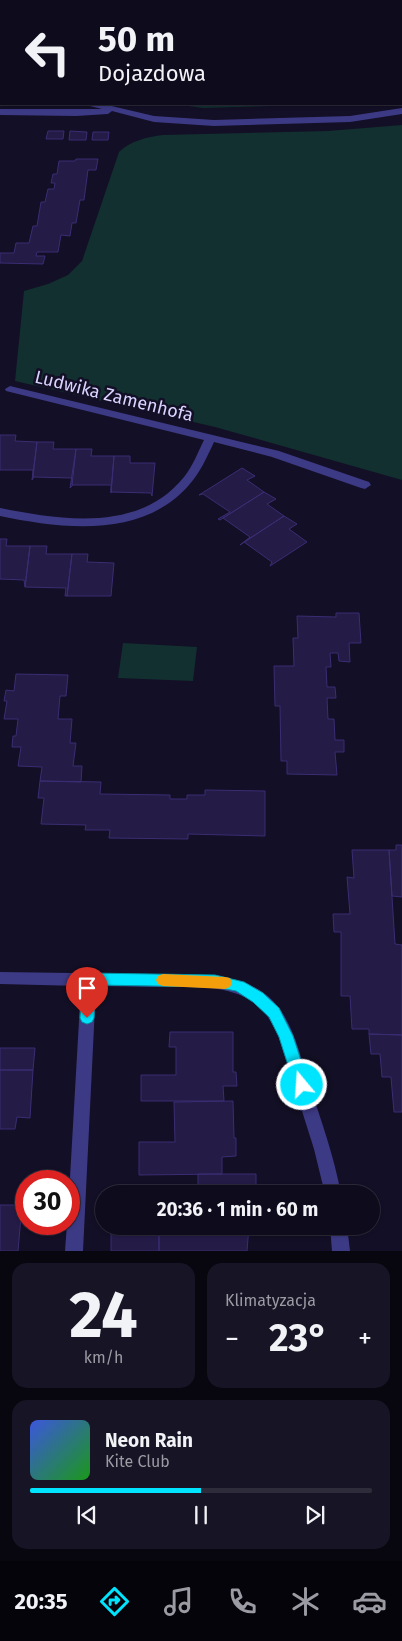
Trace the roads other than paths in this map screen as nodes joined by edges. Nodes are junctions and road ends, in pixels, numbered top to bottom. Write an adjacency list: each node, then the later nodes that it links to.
1 (97, 105): 2 (street)
2 (118, 110): 3 (street); 4 (street)
3 (402, 111)
4 (0, 112)
5 (10, 389): 6 (street, Ludwika Zamenhofa)
6 (211, 438): 7 (street, Ludwika Zamenhofa); 8 (street, Ludwika Zamenhofa)
7 (365, 485)
8 (0, 512)
9 (0, 978): 10 (street)
10 (89, 979): 11 (street); 13 (street)
11 (331, 1185)
12 (339, 1235): 14 (street)
13 (74, 1251)
14 (342, 1251)

